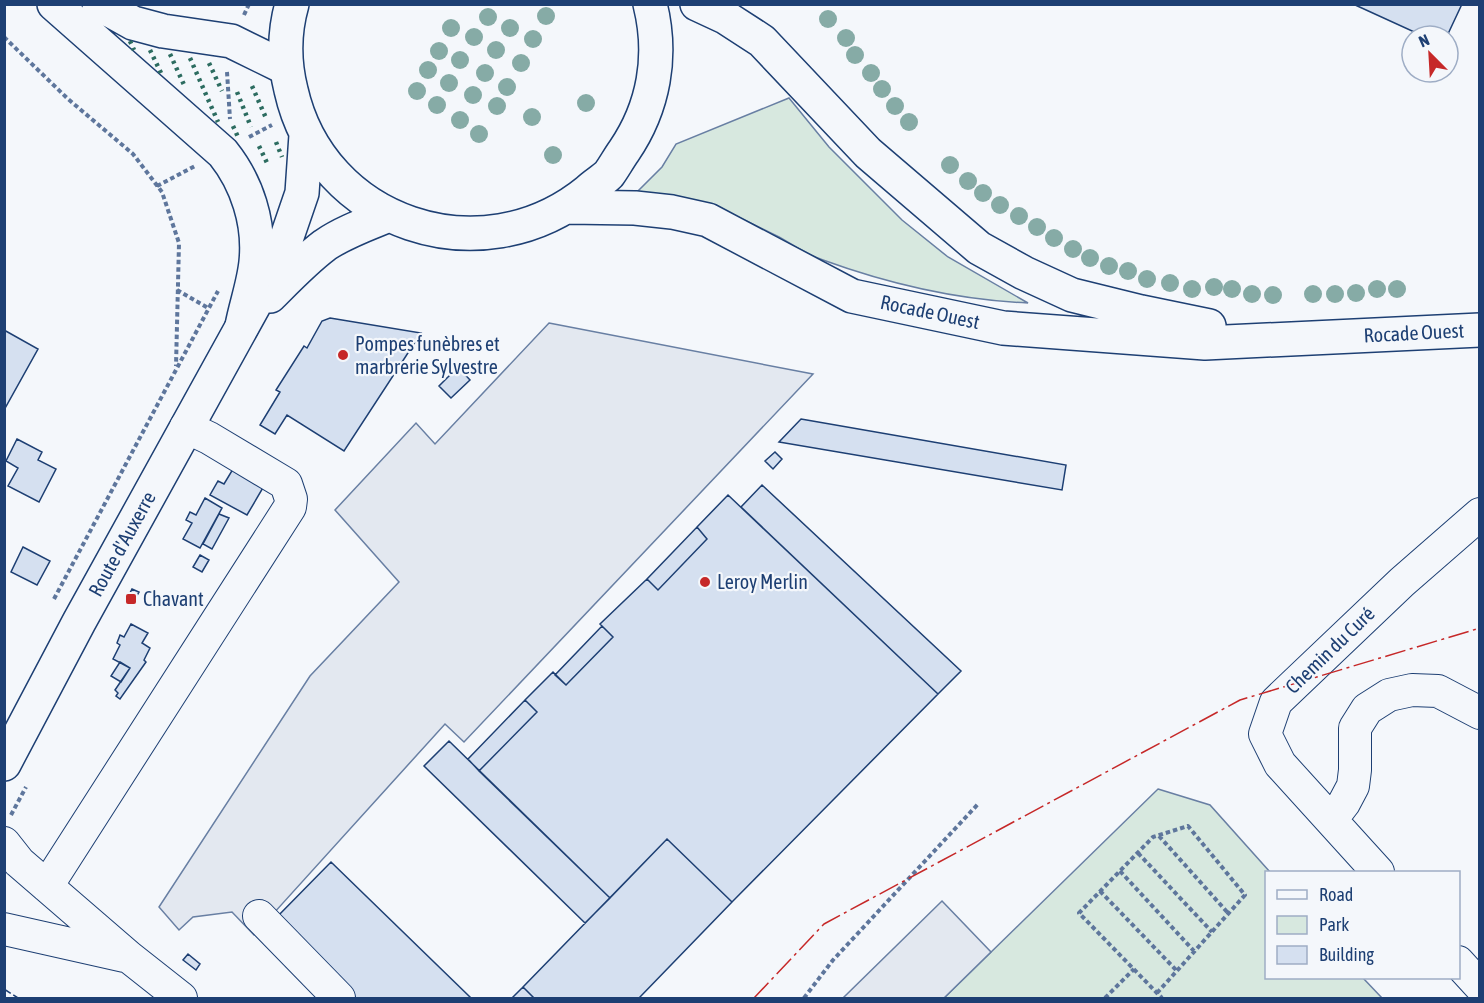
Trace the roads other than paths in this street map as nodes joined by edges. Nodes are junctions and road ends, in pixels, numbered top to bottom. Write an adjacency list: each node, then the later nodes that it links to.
1 (54, 4): 10 (main road)
2 (99, 4): 6 (main road)
3 (292, 4): 6 (main road)
4 (650, 4): 8 (main road)
5 (697, 4): 12 (main road, Rocade Ouest)
6 (286, 69): 7 (main road)
7 (301, 123): 9 (main road); 10 (main road, Route d'Auxerre)
8 (568, 207): 9 (main road); 12 (main road, Rocade Ouest)
9 (389, 215): 10 (main road, Route d'Auxerre)
10 (242, 326): 13 (main road, Route d'Auxerre)
11 (1479, 330): 12 (main road, Rocade Ouest)
12 (1312, 337)
13 (186, 427): 16 (main road, Route d'Auxerre); 20 (street)
14 (1471, 521): 17 (street, Chemin du Curé)
15 (1479, 712): 17 (street)
16 (4, 764)
17 (1331, 820): 19 (street, Chemin du Curé)
18 (4, 843): 20 (street)
19 (1376, 871)
20 (47, 886): 23 (street)
21 (259, 916): 27 (street)
22 (4, 929): 23 (street)
23 (129, 957): 26 (street)
24 (1460, 964): 25 (street)
25 (1479, 986)
26 (181, 999)
27 (339, 999)

